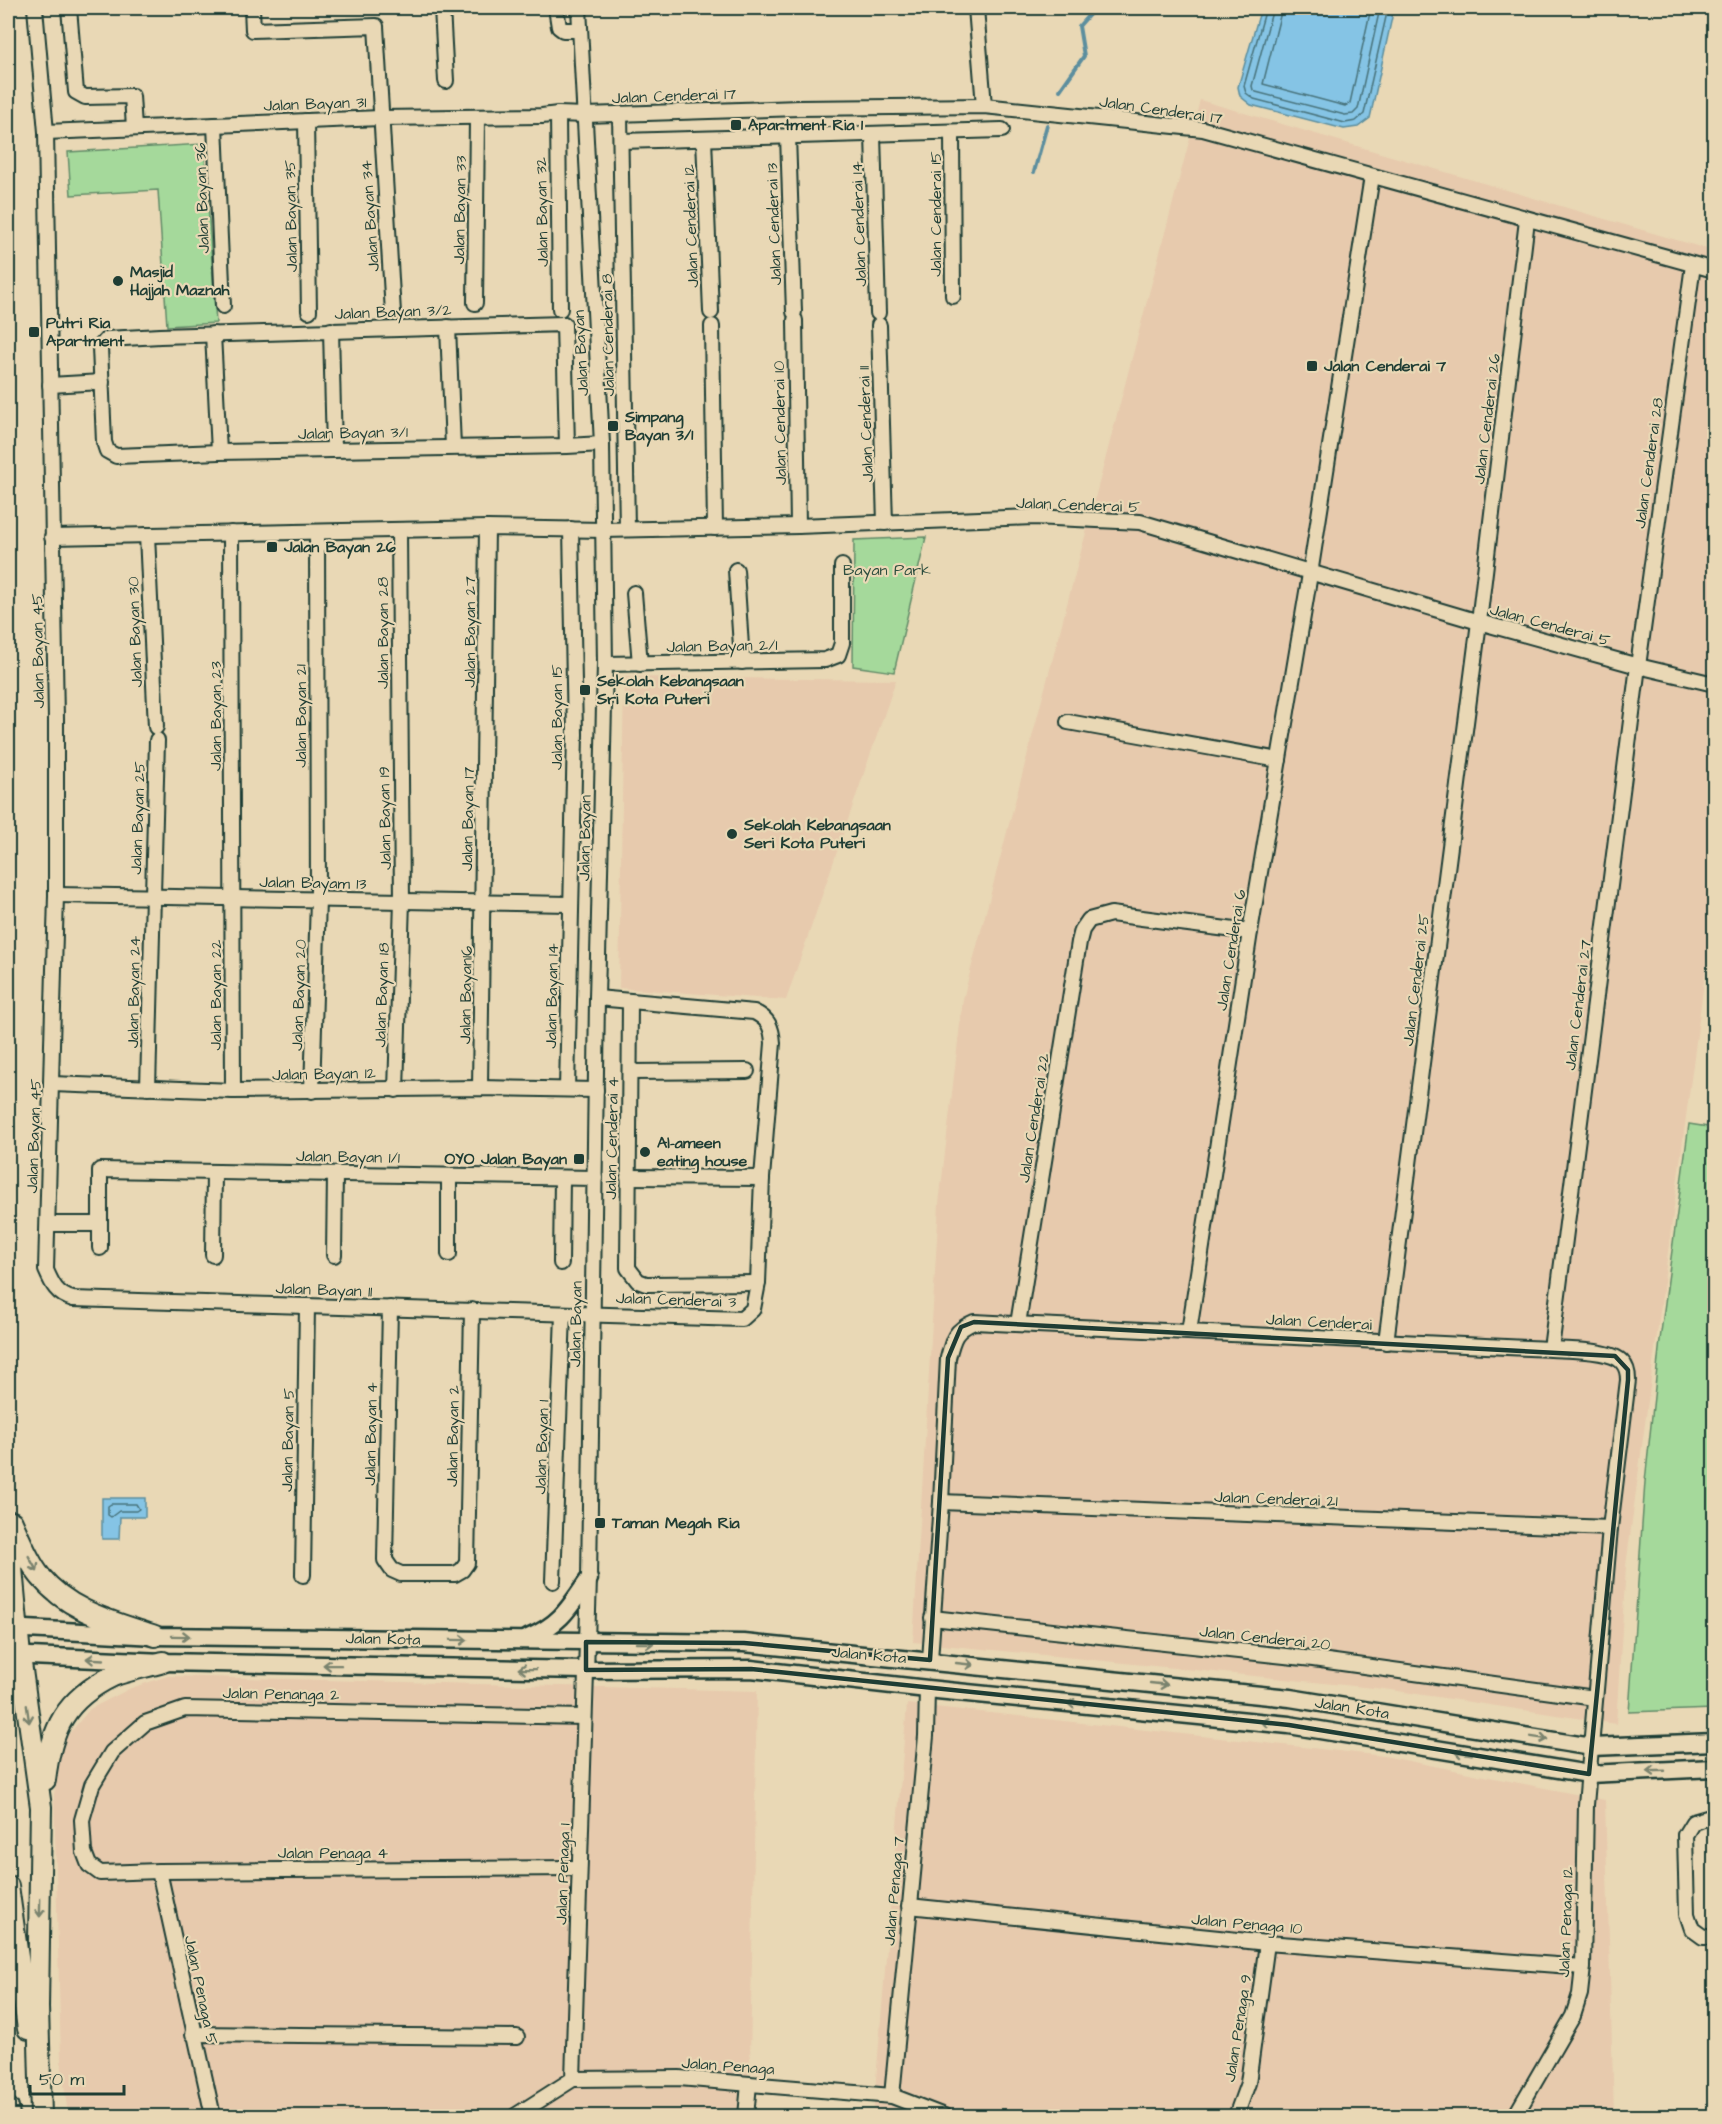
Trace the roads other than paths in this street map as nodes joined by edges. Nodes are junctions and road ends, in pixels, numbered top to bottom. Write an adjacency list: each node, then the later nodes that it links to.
1 (35, 8): 20 (street, Jalan Bayan 45)
2 (69, 8): 18 (street)
3 (252, 8): 14 (street, Jalan Bayan 34)
4 (442, 8): 9 (street)
5 (556, 8): 8 (street)
6 (579, 8): 8 (street, Jalan Bayan)
7 (976, 8): 10 (street)
8 (580, 30): 13 (street, Jalan Bayan)
9 (446, 81)
10 (984, 106): 12 (street, Jalan Cenderai 17); 26 (street, Jalan Cenderai 17)
11 (558, 114): 13 (street, Jalan Bayan 31); 15 (street, Jalan Bayan 31); 33 (street, Jalan Bayan 32)
12 (620, 114): 13 (street, Jalan Cenderai 17); 25 (street, Jalan Cenderai 8)
13 (585, 115): 43 (street, Jalan Bayan)
14 (380, 118): 15 (street, Jalan Bayan 31); 16 (street, Jalan Bayan 31); 35 (street, Jalan Bayan 34)
15 (477, 118): 31 (street, Jalan Bayan 33)
16 (306, 121): 17 (street, Jalan Bayan 31); 34 (street, Jalan Bayan 35)
17 (215, 125): 18 (street, Jalan Bayan 31); 32 (street, Jalan Bayan 36)
18 (134, 128): 20 (street, Jalan Bayan 31)
19 (1002, 130): 21 (street)
20 (46, 132): 42 (street, Jalan Bayan 45)
21 (952, 132): 22 (street); 30 (street, Jalan Cenderai 15)
22 (873, 134): 23 (street); 37 (street, Jalan Cenderai 14)
23 (788, 136): 24 (street); 36 (street, Jalan Cenderai 13)
24 (704, 139): 25 (street); 51 (street, Jalan Cenderai 12)
25 (621, 141): 53 (street, Jalan Cenderai 8)
26 (1372, 176): 27 (street, Jalan Cenderai 17); 62 (street)
27 (1527, 220): 28 (street, Jalan Cenderai 17); 64 (street, Jalan Cenderai 26)
28 (1693, 265): 29 (street, Jalan Cenderai 17); 68 (street, Jalan Cenderai 28)
29 (1714, 270)
30 (952, 296)
31 (476, 303)
32 (223, 306)
33 (560, 309)
34 (309, 311)
35 (393, 313)
36 (794, 316): 49 (street, Jalan Cenderai 10)
37 (878, 319): 48 (street, Jalan Cenderai 11)
38 (447, 327): 39 (street, Jalan Bayan 3/2); 44 (street, Jalan Bayan 3/2); 45 (street)
39 (331, 330): 40 (street, Jalan Bayan 3/2); 46 (street)
40 (213, 334): 41 (street, Jalan Bayan 3/2); 47 (street)
41 (102, 382): 42 (street); 47 (street, Jalan Bayan 3/1)
42 (50, 386): 59 (street, Jalan Bayan 45)
43 (602, 444): 44 (street, Jalan Bayan 3/1); 55 (street, Jalan Bayan)
44 (567, 446): 45 (street, Jalan Bayan 3/1)
45 (453, 447): 46 (street, Jalan Bayan 3/1)
46 (334, 450): 47 (street, Jalan Bayan 3/1)
47 (219, 452)
48 (885, 523): 49 (street, Jalan Cenderai 5); 62 (street, Jalan Cenderai 5)
49 (798, 526): 51 (street, Jalan Cenderai 5)
50 (487, 528): 52 (street); 54 (street); 73 (street, Jalan Bayan 27)
51 (715, 528): 53 (street, Jalan Cenderai 5)
52 (571, 529): 55 (street); 81 (street, Jalan Bayan 15)
53 (627, 529): 55 (street, Jalan Cenderai 5)
54 (399, 530): 56 (street); 72 (street, Jalan Bayan 28)
55 (604, 530): 66 (street, Jalan Bayan)
56 (317, 532): 57 (street); 78 (street, Jalan Bayan 21)
57 (231, 533): 58 (street); 77 (street, Jalan Bayan 23)
58 (147, 535): 59 (street); 71 (street, Jalan Bayan 30)
59 (52, 537): 75 (street, Jalan Bayan 45)
60 (842, 566): 65 (street, Jalan Bayan 2/1)
61 (736, 570): 65 (street)
62 (1310, 574): 64 (street, Jalan Cenderai 5); 74 (street, Jalan Cenderai 6)
63 (634, 593): 67 (street)
64 (1479, 622): 68 (street, Jalan Cenderai 5); 118 (street, Jalan Cenderai 25)
65 (742, 662): 67 (street, Jalan Bayan 2/1)
66 (605, 664): 67 (street, Jalan Bayan 2/1); 83 (street, Jalan Bayan)
67 (640, 664)
68 (1638, 666): 69 (street, Jalan Cenderai 5); 119 (street, Jalan Cenderai 27)
69 (1714, 684)
70 (1068, 722): 74 (street)
71 (156, 734): 76 (street, Jalan Bayan 25)
72 (400, 735): 79 (street, Jalan Bayan 19)
73 (486, 737): 80 (street, Jalan Bayan 17)
74 (1279, 760): 82 (street, Jalan Cenderai 6)
75 (56, 895): 76 (street, Jalan Bayam 13); 87 (street, Jalan Bayan 45)
76 (152, 897): 77 (street, Jalan Bayam 13); 88 (street, Jalan Bayan 24)
77 (233, 898): 78 (street, Jalan Bayam 13); 93 (street, Jalan Bayan 22)
78 (318, 900): 79 (street, Jalan Bayam 13); 94 (street, Jalan Bayan 20)
79 (402, 901): 80 (street, Jalan Bayam 13); 91 (street, Jalan Bayan 18)
80 (484, 902): 81 (street, Jalan Bayam 13); 89 (street, Jalan Bayan16)
81 (570, 904): 90 (street, Jalan Bayan 14)
82 (1250, 932): 116 (street, Jalan Cenderai 22); 117 (street, Jalan Cenderai 6)
83 (597, 998): 84 (street); 92 (street, Jalan Bayan)
84 (630, 1002): 86 (street, Jalan Cenderai 4); 101 (street, Jalan Cenderai 3)
85 (747, 1071): 86 (street)
86 (630, 1072): 98 (street, Jalan Cenderai 4)
87 (52, 1084): 88 (street, Jalan Bayan 12); 102 (street, Jalan Bayan 45)
88 (148, 1088): 93 (street, Jalan Bayan 12)
89 (480, 1088): 90 (street, Jalan Bayan 12); 91 (street, Jalan Bayan 12)
90 (567, 1089): 92 (street, Jalan Bayan 12)
91 (396, 1090): 94 (street, Jalan Bayan 12)
92 (596, 1090): 100 (street, Jalan Bayan)
93 (233, 1091): 94 (street, Jalan Bayan 12)
94 (312, 1091)
95 (214, 1172): 96 (street, Jalan Bayan 1/1); 103 (street, Jalan Bayan 1/1); 106 (street)
96 (335, 1174): 97 (street, Jalan Bayan 1/1); 107 (street)
97 (449, 1176): 99 (street, Jalan Bayan 1/1); 105 (street)
98 (628, 1177): 101 (street); 109 (street, Jalan Cenderai 4)
99 (562, 1178): 100 (street, Jalan Bayan 1/1); 108 (street)
100 (594, 1178): 115 (street, Jalan Bayan)
101 (762, 1178): 109 (street, Jalan Cenderai 3)
102 (48, 1224): 103 (street); 110 (street, Jalan Bayan 45)
103 (100, 1224): 104 (street)
104 (100, 1248)
105 (448, 1254)
106 (213, 1255)
107 (334, 1255)
108 (561, 1263)
109 (758, 1283): 115 (street, Jalan Cenderai 3)
110 (57, 1292): 111 (street, Jalan Bayan 11)
111 (307, 1306): 112 (street, Jalan Bayan 11); 125 (street, Jalan Bayan 5)
112 (390, 1308): 113 (street, Jalan Bayan 11); 124 (street, Jalan Bayan 4)
113 (472, 1310): 114 (street, Jalan Bayan 11); 124 (street, Jalan Bayan 2)
114 (563, 1314): 115 (street, Jalan Bayan 11); 127 (street, Jalan Bayan 1)
115 (592, 1314): 126 (street, Jalan Bayan)
116 (1018, 1324): 117 (street, Jalan Cenderai); 120 (street, Jalan Cenderai)
117 (1189, 1332): 118 (street, Jalan Cenderai)
118 (1386, 1342): 119 (street, Jalan Cenderai)
119 (1551, 1349): 123 (street, Jalan Cenderai)
120 (941, 1502): 123 (street, Jalan Cenderai 21); 128 (street, Jalan Cenderai)
121 (8, 1511): 130 (highway, one-way to 130)
122 (8, 1524): 129 (highway)
123 (1610, 1528): 138 (street, Jalan Cenderai)
124 (467, 1563)
125 (303, 1575)
126 (588, 1579): 131 (main road); 132 (street, Jalan Bayan)
127 (553, 1581)
128 (932, 1618): 134 (street, Jalan Cenderai); 138 (street, Jalan Cenderai 20)
129 (12, 1629): 130 (main road, Jalan Kota); 133 (highway)
130 (156, 1636): 131 (main road, Jalan Kota, one-way to 131)
131 (522, 1641): 132 (main road, Jalan Kota)
132 (586, 1642): 134 (main road, Jalan Kota, one-way to 134); 136 (street, Jalan Bayan)
133 (14, 1655): 135 (main road, Jalan Kota, one-way to 133); 144 (highway, one-way to 144)
134 (930, 1660): 141 (main road, Jalan Kota, one-way to 141)
135 (163, 1662): 136 (main road, Jalan Kota, one-way to 135); 144 (highway)
136 (586, 1670): 137 (main road, Jalan Kota); 139 (street, Jalan Penaga 1)
137 (927, 1689): 143 (main road, Jalan Kota, one-way to 137); 150 (street, Jalan Penaga 7)
138 (1594, 1698): 141 (street, Jalan Cenderai)
139 (584, 1717): 146 (street, Jalan Penanga 2); 147 (street, Jalan Penaga 1)
140 (1714, 1742): 141 (main road, Jalan Kota)
141 (1592, 1747): 143 (street, Jalan Penaga 12)
142 (1714, 1768): 143 (main road, Jalan Kota, one-way to 143)
143 (1589, 1774): 153 (street, Jalan Penaga 12)
144 (41, 1807): 161 (highway, one-way to 161)
145 (1714, 1816): 151 (street)
146 (89, 1865): 148 (street, Jalan Penaga 4)
147 (579, 1868): 148 (street, Jalan Penaga 4); 156 (street, Jalan Penaga 1)
148 (159, 1871): 154 (street, Jalan Penaga 5)
149 (8, 1886): 161 (highway)
150 (909, 1906): 152 (street, Jalan Penaga 10); 158 (street, Jalan Penaga 7)
151 (1709, 1937)
152 (1267, 1943): 153 (street, Jalan Penaga 10); 166 (street, Jalan Penaga 9)
153 (1583, 1967): 167 (street, Jalan Penaga 12)
154 (193, 2034): 155 (street); 162 (street, Jalan Penaga 5)
155 (517, 2037)
156 (573, 2079): 157 (street, Jalan Penaga); 163 (street)
157 (749, 2084): 158 (street, Jalan Penaga); 164 (street)
158 (892, 2096): 165 (street, Jalan Penaga)
159 (8, 2108): 160 (highway)
160 (9, 2116)
161 (41, 2116)
162 (213, 2116)
163 (515, 2116)
164 (746, 2116)
165 (945, 2116)
166 (1236, 2116)
167 (1515, 2116)

